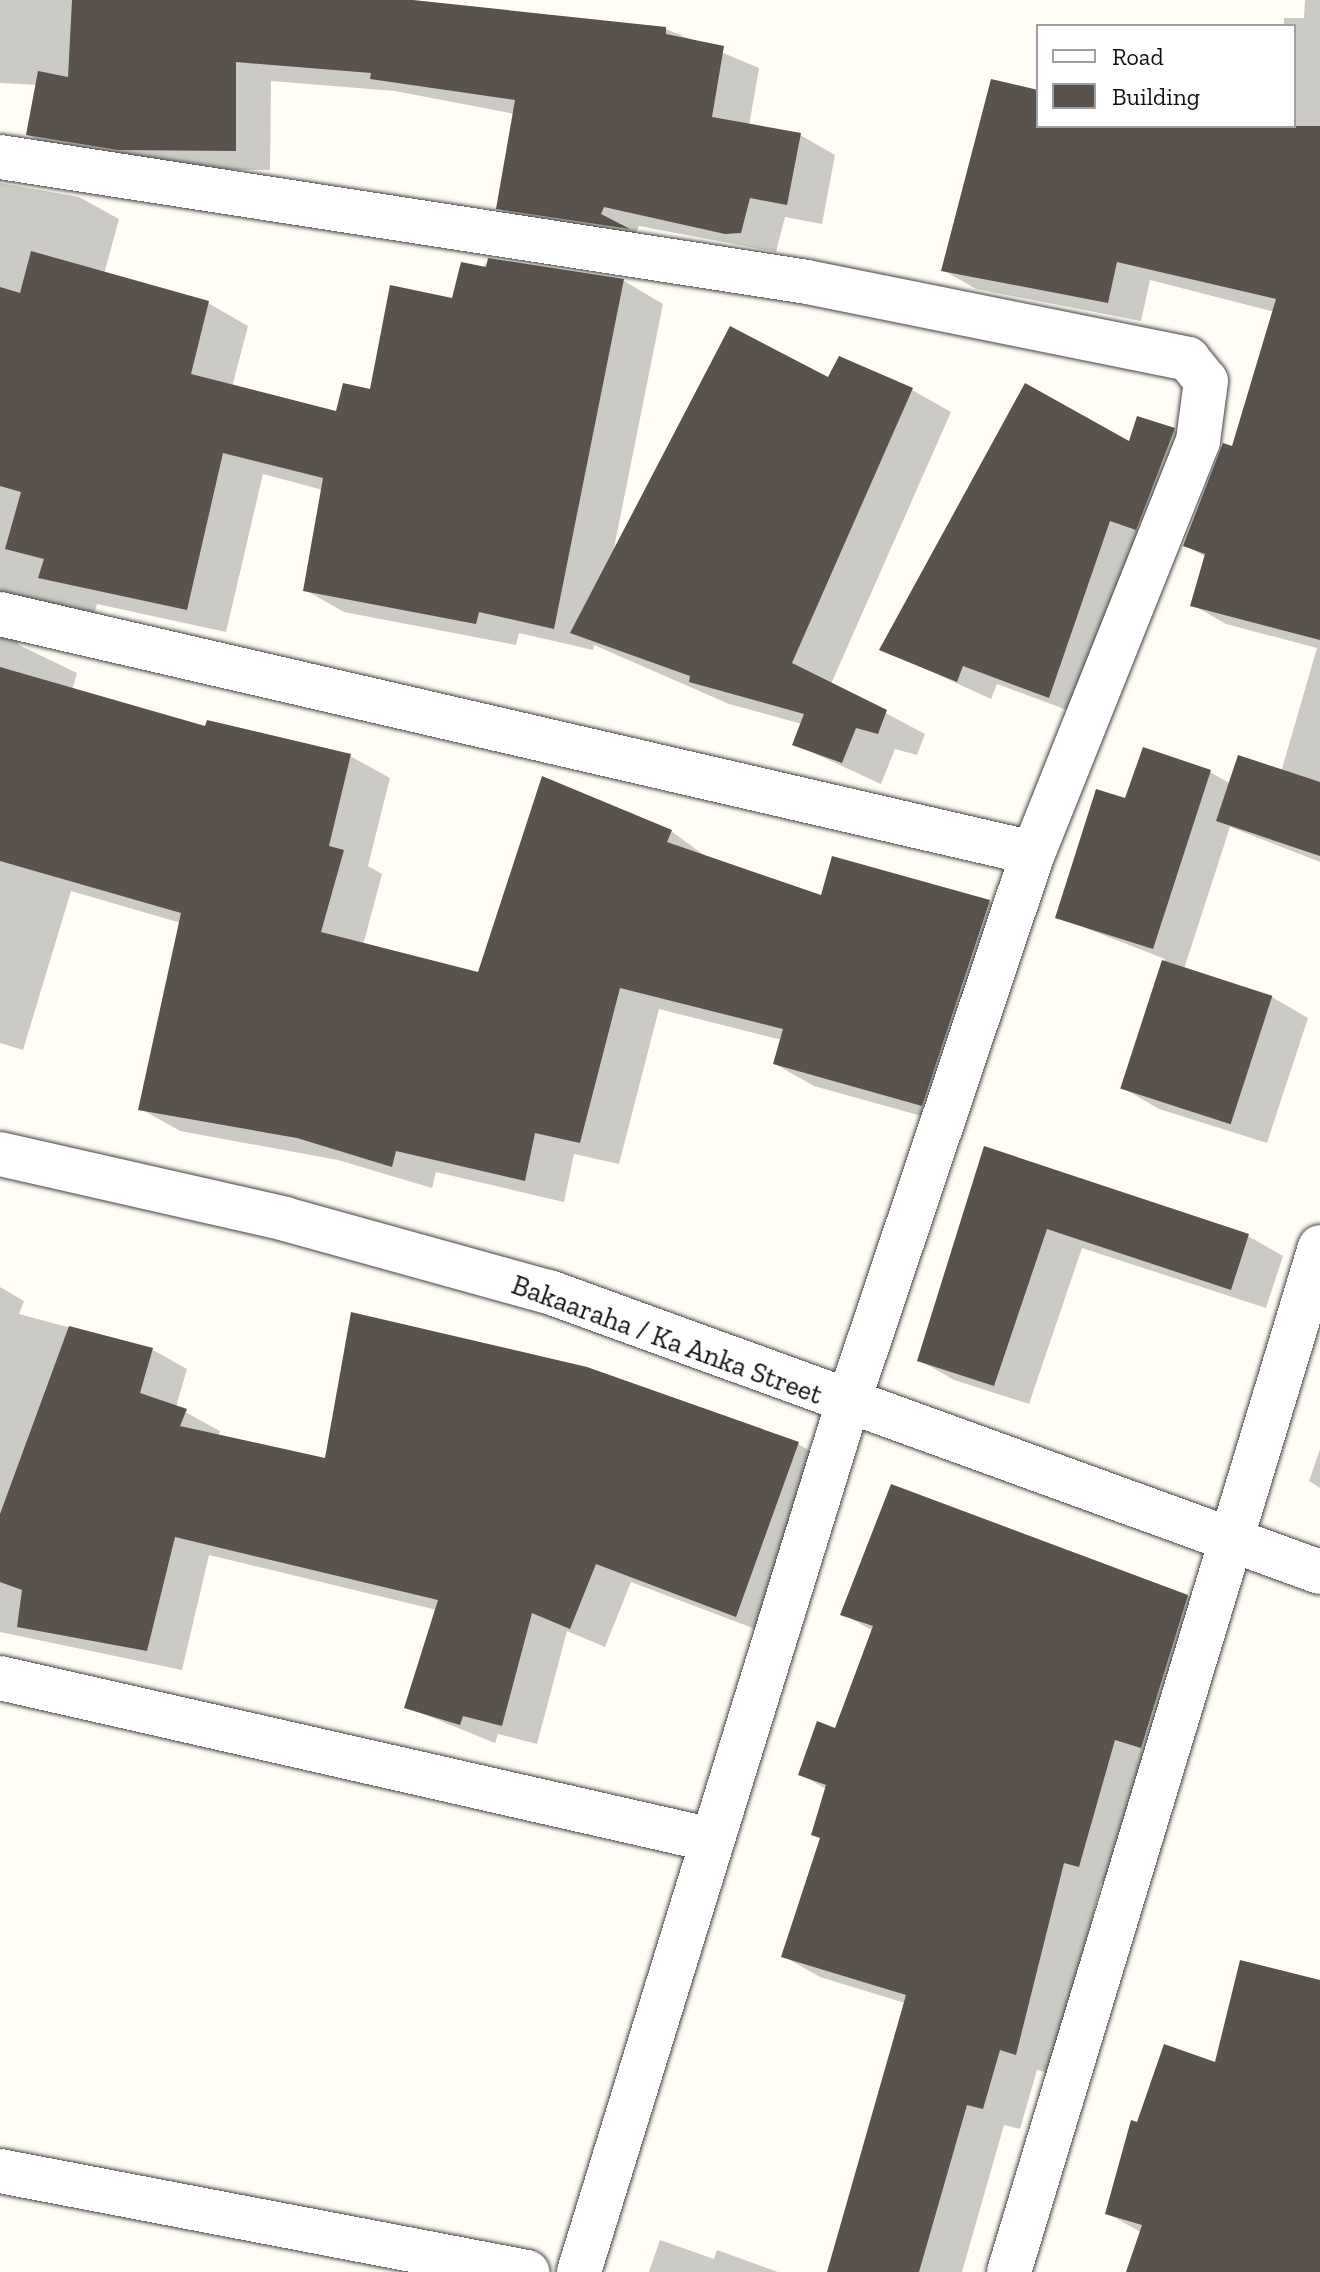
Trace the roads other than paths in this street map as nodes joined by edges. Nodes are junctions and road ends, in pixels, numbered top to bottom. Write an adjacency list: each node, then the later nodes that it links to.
1 (0, 157): 3 (street)
2 (0, 614): 3 (street)
3 (1033, 853): 6 (street)
4 (0, 1154): 6 (street, Bakaaraha / Ka Anka Street)
5 (1320, 1247): 7 (street)
6 (847, 1406): 7 (street, Bakaaraha / Ka Anka Street); 10 (street)
7 (1231, 1537): 8 (street, Bakaaraha / Ka Anka Street); 14 (street)
8 (1320, 1572)
9 (0, 1678): 10 (street)
10 (712, 1840): 13 (street)
11 (0, 2171): 12 (street)
12 (527, 2272)
13 (579, 2272)
14 (1009, 2272)

